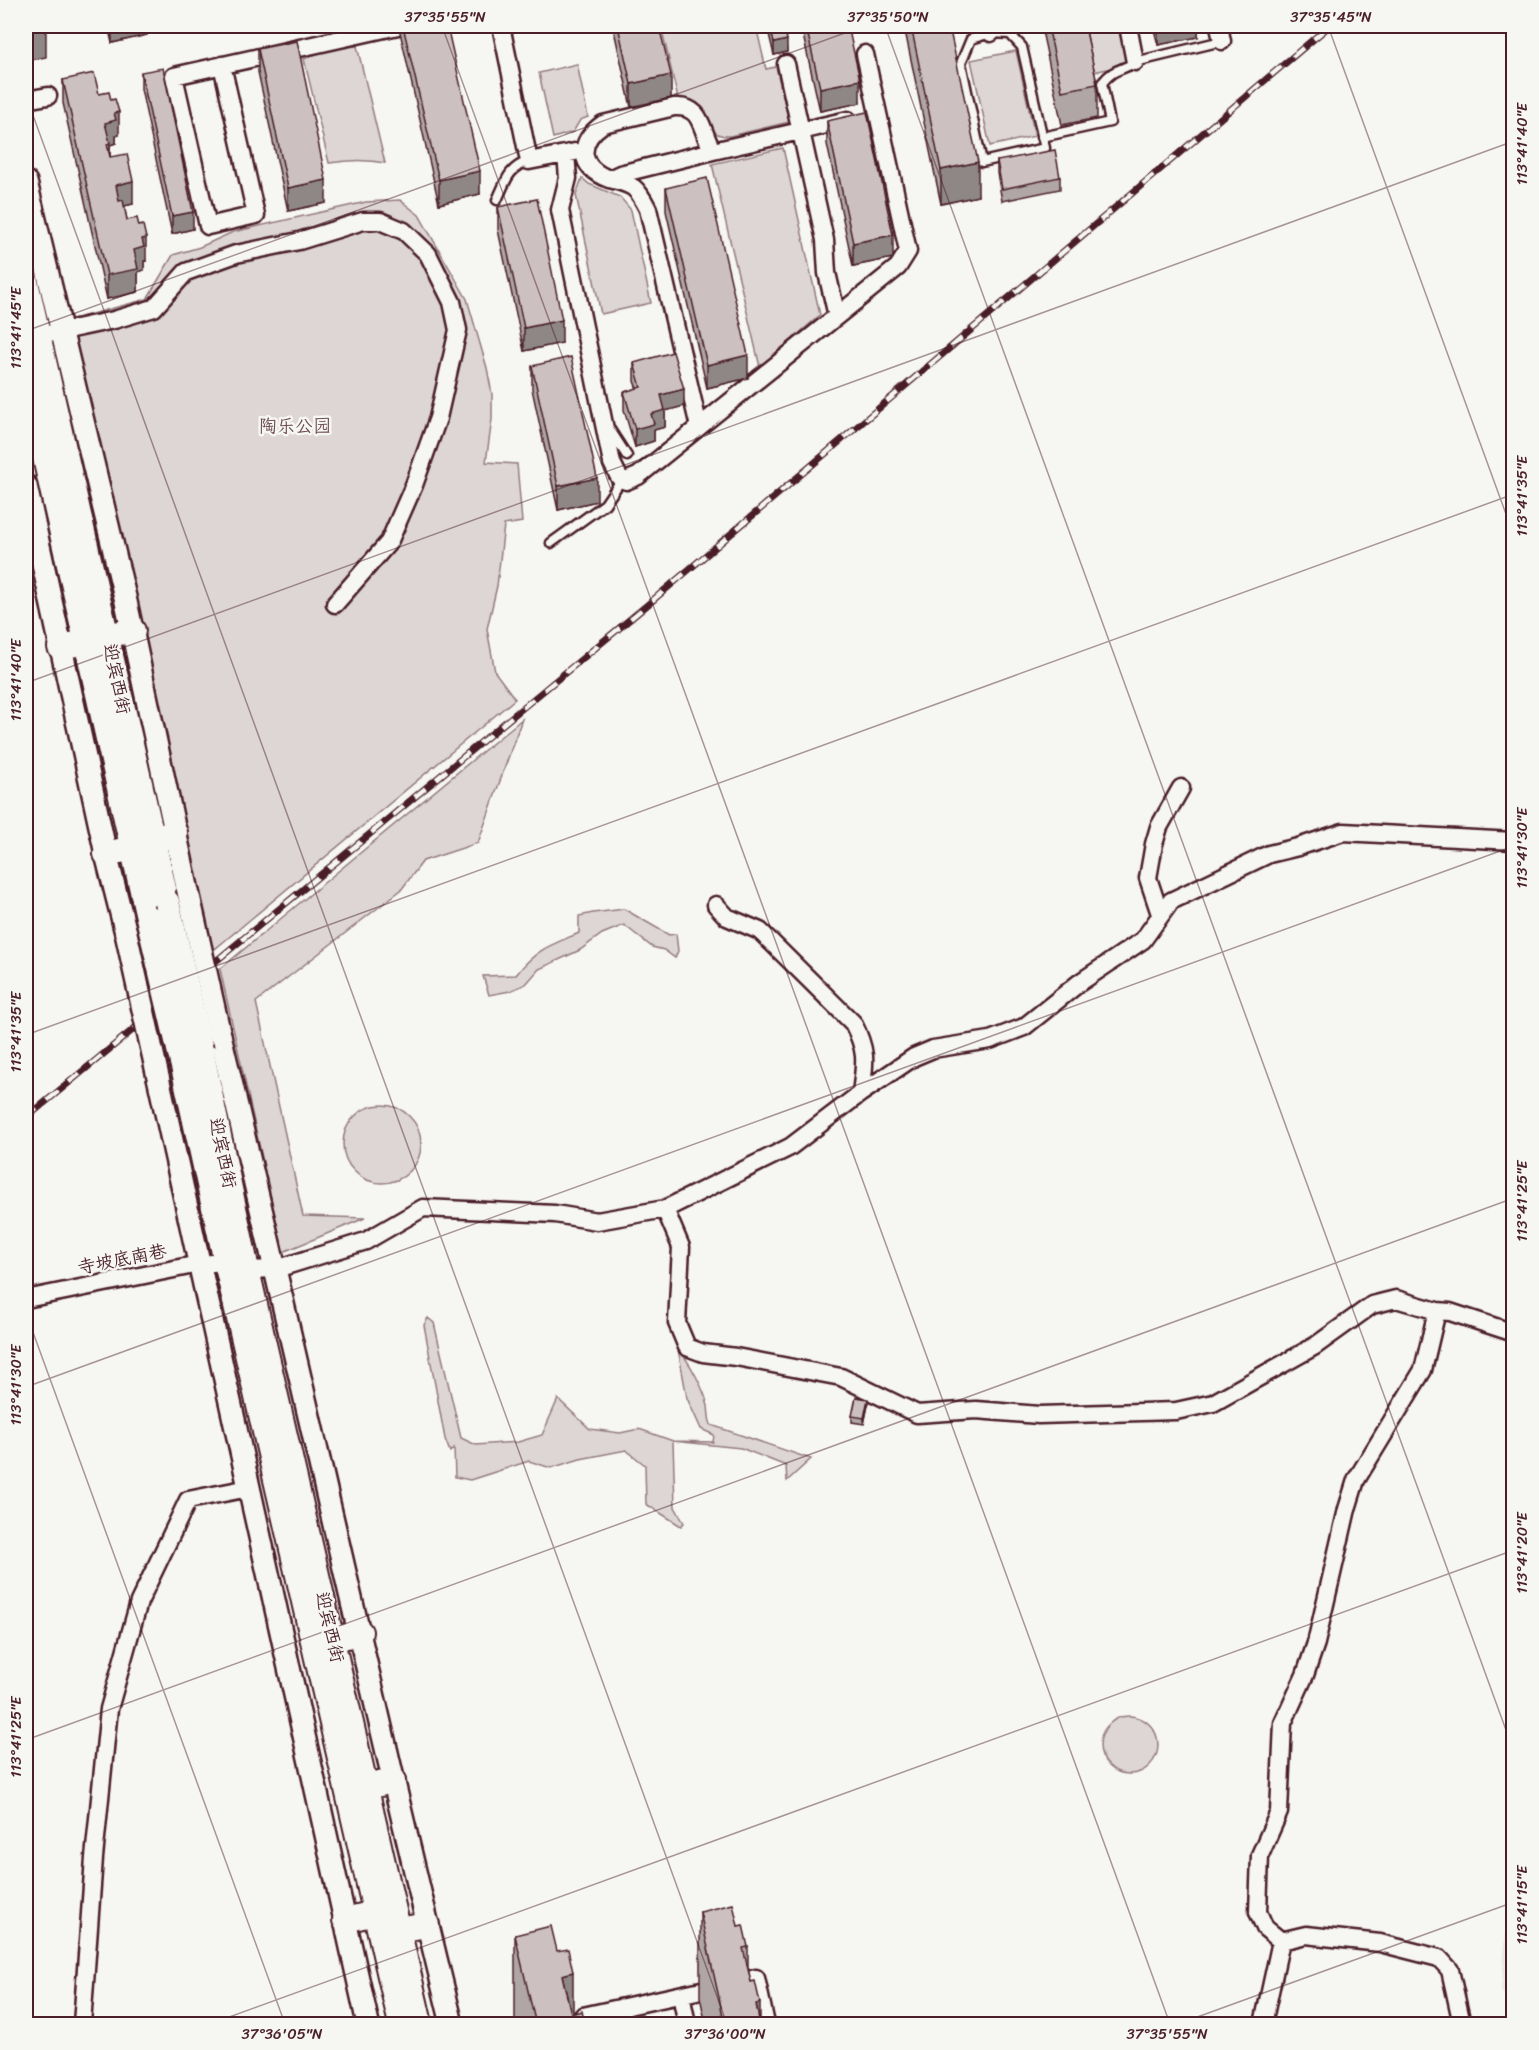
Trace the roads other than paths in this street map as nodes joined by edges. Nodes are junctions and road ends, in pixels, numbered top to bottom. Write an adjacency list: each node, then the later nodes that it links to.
1 (398, 26): 9 (street)
2 (501, 26): 18 (street)
3 (1128, 26): 7 (street)
4 (990, 29): 14 (lane); 14 (lane)
5 (1221, 33): 7 (lane)
6 (865, 54): 12 (street)
7 (1135, 62): 14 (lane)
8 (786, 64): 13 (street)
9 (222, 65): 9 (street)
10 (48, 96): 11 (street)
11 (26, 100)
12 (878, 113): 13 (street); 24 (street)
13 (801, 131): 16 (street); 24 (street)
14 (1042, 137)
15 (583, 151): 16 (street); 17 (street); 19 (street)
16 (713, 151): 19 (street)
17 (566, 154): 18 (street); 28 (street)
18 (529, 161): 21 (lane)
19 (609, 178): 29 (street)
20 (26, 182): 22 (street)
21 (497, 200)
22 (28, 209): 25 (street)
23 (26, 282): 26 (main road, 迎宾西街)
24 (837, 316): 29 (street)
25 (62, 330): 26 (street); 34 (street); 35 (street)
26 (32, 334): 36 (main road, 迎宾西街)
27 (26, 374): 36 (main road, 迎宾西街)
28 (603, 420): 30 (lane); 31 (street)
29 (699, 427): 31 (street)
30 (627, 456)
31 (622, 478): 33 (lane)
32 (26, 486): 37 (street)
33 (551, 543)
34 (335, 604)
35 (133, 631): 36 (main road); 39 (street)
36 (97, 639): 37 (main road); 41 (main road, 迎宾西街)
37 (60, 647): 42 (street)
38 (1181, 788): 44 (street)
39 (176, 833): 41 (main road); 50 (street, bridge)
40 (1514, 841): 44 (street, 寺坡底南巷)
41 (142, 843): 42 (main road); 45 (main road, 迎宾西街, bridge); 45 (main road, 迎宾西街, bridge)
42 (106, 854): 48 (street, bridge)
43 (716, 905): 46 (street)
44 (1160, 914): 46 (street, 寺坡底南巷)
45 (191, 1056): 49 (main road, 迎宾西街)
46 (861, 1093): 47 (street, 寺坡底南巷)
47 (665, 1209): 50 (street, 寺坡底南巷); 52 (street)
48 (199, 1264): 49 (street, 寺坡底南巷); 51 (street, 寺坡底南巷); 54 (street)
49 (237, 1266): 50 (street, 寺坡底南巷); 56 (main road, 迎宾西街); 59 (main road, 迎宾西街)
50 (276, 1269): 55 (street)
51 (26, 1299)
52 (1437, 1311): 53 (street); 63 (street)
53 (1514, 1334)
54 (249, 1488): 60 (street); 65 (street)
55 (360, 1632): 56 (main road); 57 (street)
56 (333, 1640): 58 (main road, 迎宾西街)
57 (393, 1781): 58 (main road); 61 (street)
58 (366, 1787): 62 (main road, 迎宾西街)
59 (375, 1913): 60 (main road); 67 (main road, 迎宾西街)
60 (345, 1920): 66 (street)
61 (427, 1925): 62 (main road); 69 (street)
62 (398, 1930): 68 (main road, 迎宾西街)
63 (1281, 1941): 73 (street); 74 (street)
64 (681, 1995): 70 (street); 71 (street); 72 (street)
65 (82, 2025)
66 (369, 2025)
67 (401, 2025)
68 (420, 2025)
69 (452, 2025)
70 (585, 2025)
71 (687, 2025)
72 (766, 2025)
73 (1263, 2025)
74 (1462, 2025)

